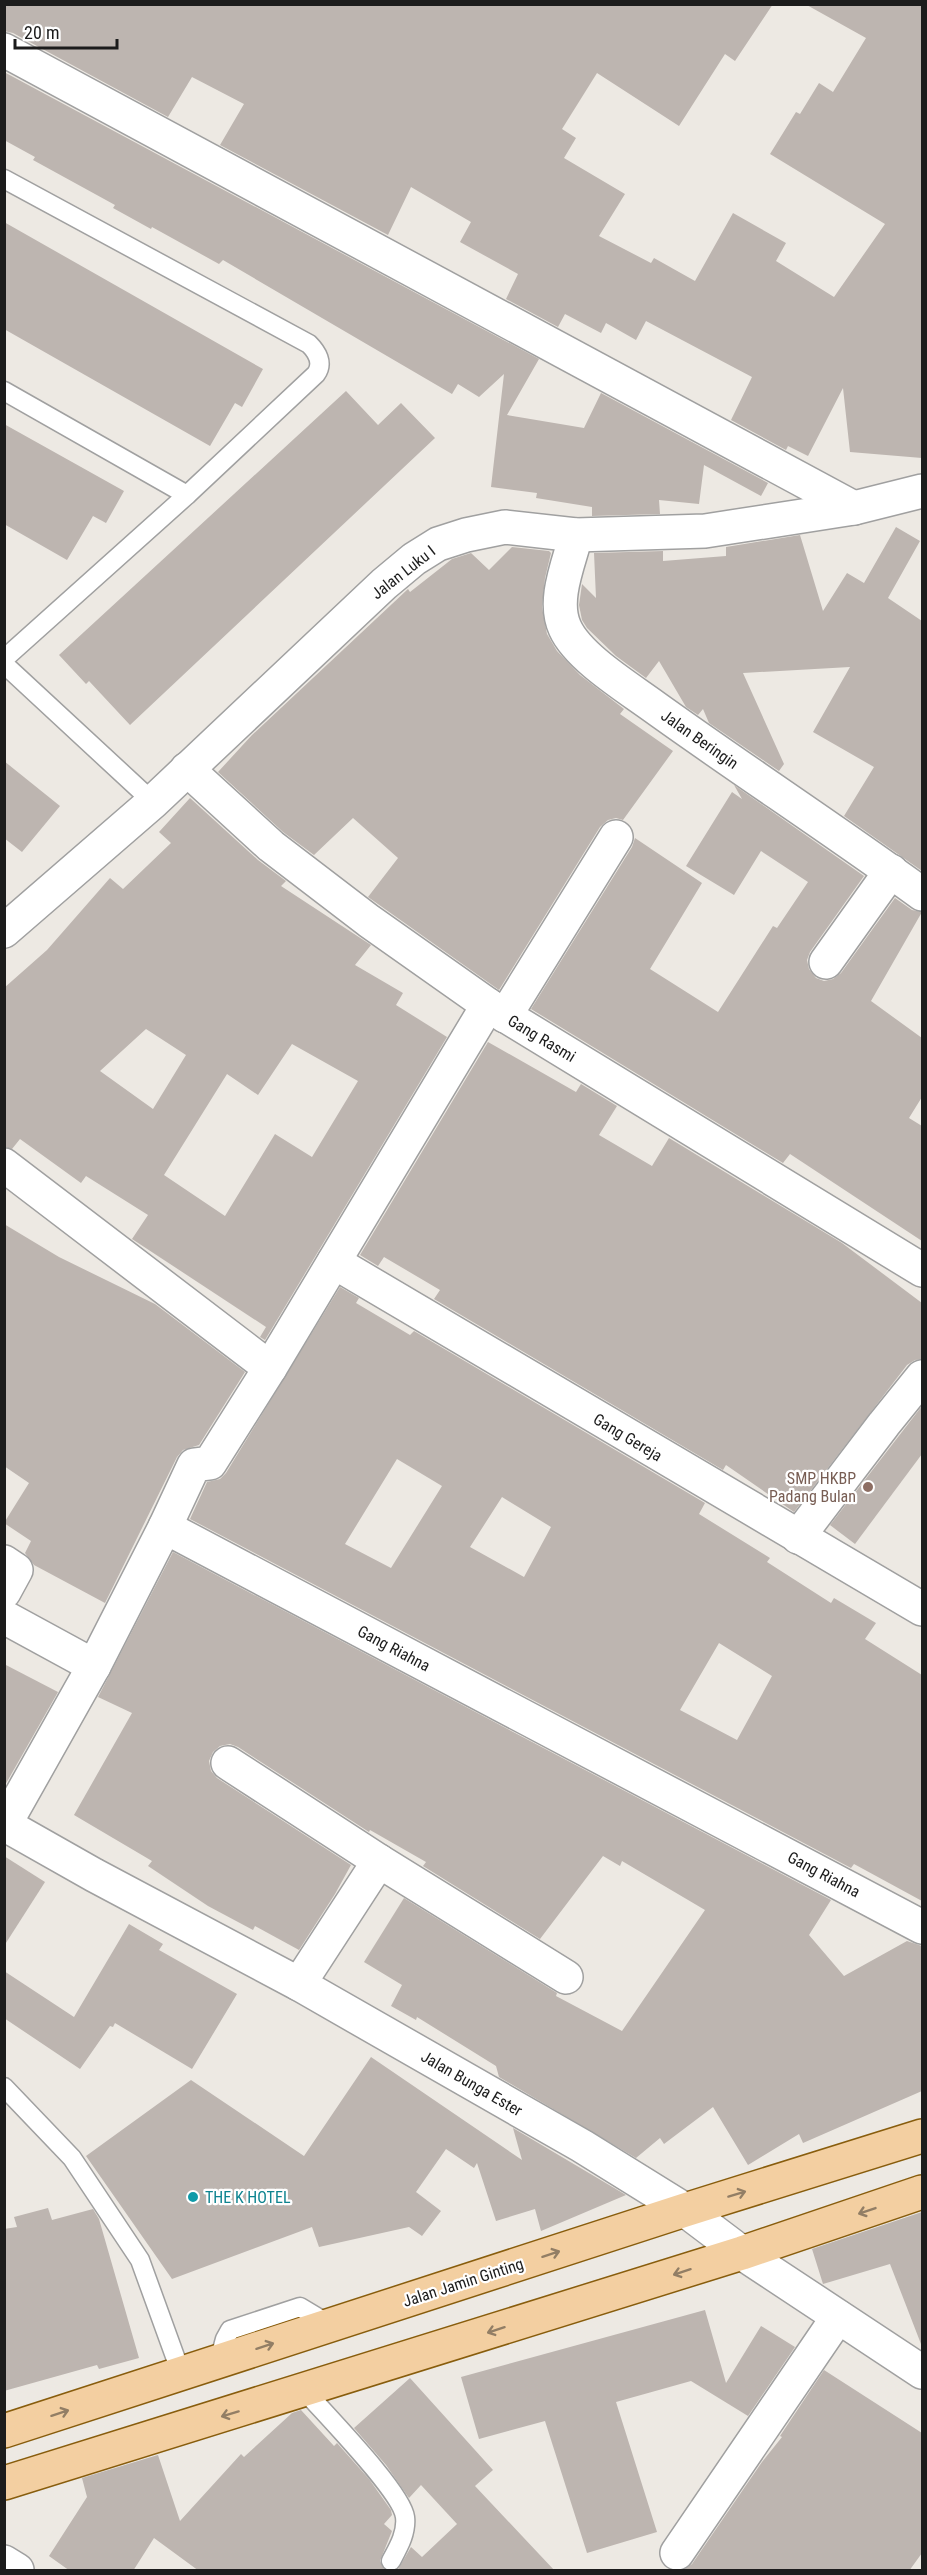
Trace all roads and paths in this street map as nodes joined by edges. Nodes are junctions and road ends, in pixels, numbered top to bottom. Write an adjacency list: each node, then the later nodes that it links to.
1 (4, 50): 6 (street)
2 (4, 179): 5 (lane)
3 (4, 392): 5 (lane)
4 (922, 491): 6 (street, Jalan Luku I)
5 (187, 495): 8 (lane)
6 (854, 508): 7 (street, Jalan Luku I)
7 (576, 535): 10 (street, Jalan Luku I); 13 (street, Jalan Beringin)
8 (4, 659)
9 (4, 664): 11 (lane)
10 (187, 769): 11 (street, Jalan Luku I); 17 (street, Gang Rasmi)
11 (153, 802): 15 (street, Jalan Luku I)
12 (616, 837): 17 (street)
13 (891, 871): 14 (street, Jalan Beringin); 16 (street)
14 (922, 894)
15 (4, 931)
16 (826, 962)
17 (497, 1011): 19 (street); 20 (street, Gang Rasmi)
18 (4, 1165): 21 (street)
19 (334, 1263): 21 (street); 24 (street, Gang Gereja)
20 (922, 1270)
21 (270, 1368): 23 (street)
22 (922, 1377): 24 (street)
23 (165, 1527): 29 (street); 33 (street, Gang Riahna)
24 (798, 1537): 27 (street, Gang Gereja)
25 (4, 1562): 26 (street)
26 (4, 1592)
27 (921, 1606)
28 (4, 1617): 29 (street)
29 (94, 1666): 31 (street)
30 (228, 1763): 32 (street)
31 (5, 1824): 35 (street, Jalan Bunga Ester)
32 (379, 1861): 34 (street); 35 (street)
33 (922, 1927)
34 (566, 1977)
35 (299, 1984): 39 (street, Jalan Bunga Ester)
36 (4, 2087): 43 (lane)
37 (922, 2136): 39 (main road, Jalan Jamin Ginting, one-way to 37)
38 (922, 2192): 40 (main road, one-way to 40)
39 (685, 2210): 40 (street, Jalan Bunga Ester); 43 (main road, Jalan Jamin Ginting, one-way to 39)
40 (742, 2253): 41 (street, Jalan Bunga Ester); 44 (main road, one-way to 44)
41 (838, 2317): 42 (street, Jalan Bunga Ester); 47 (street)
42 (922, 2372)
43 (181, 2373): 45 (main road, Jalan Jamin Ginting, one-way to 43)
44 (305, 2391): 46 (main road, one-way to 46); 48 (lane)
45 (4, 2431)
46 (4, 2483)
47 (677, 2553)
48 (391, 2561)
49 (4, 2562): 50 (street)
50 (17, 2571)

